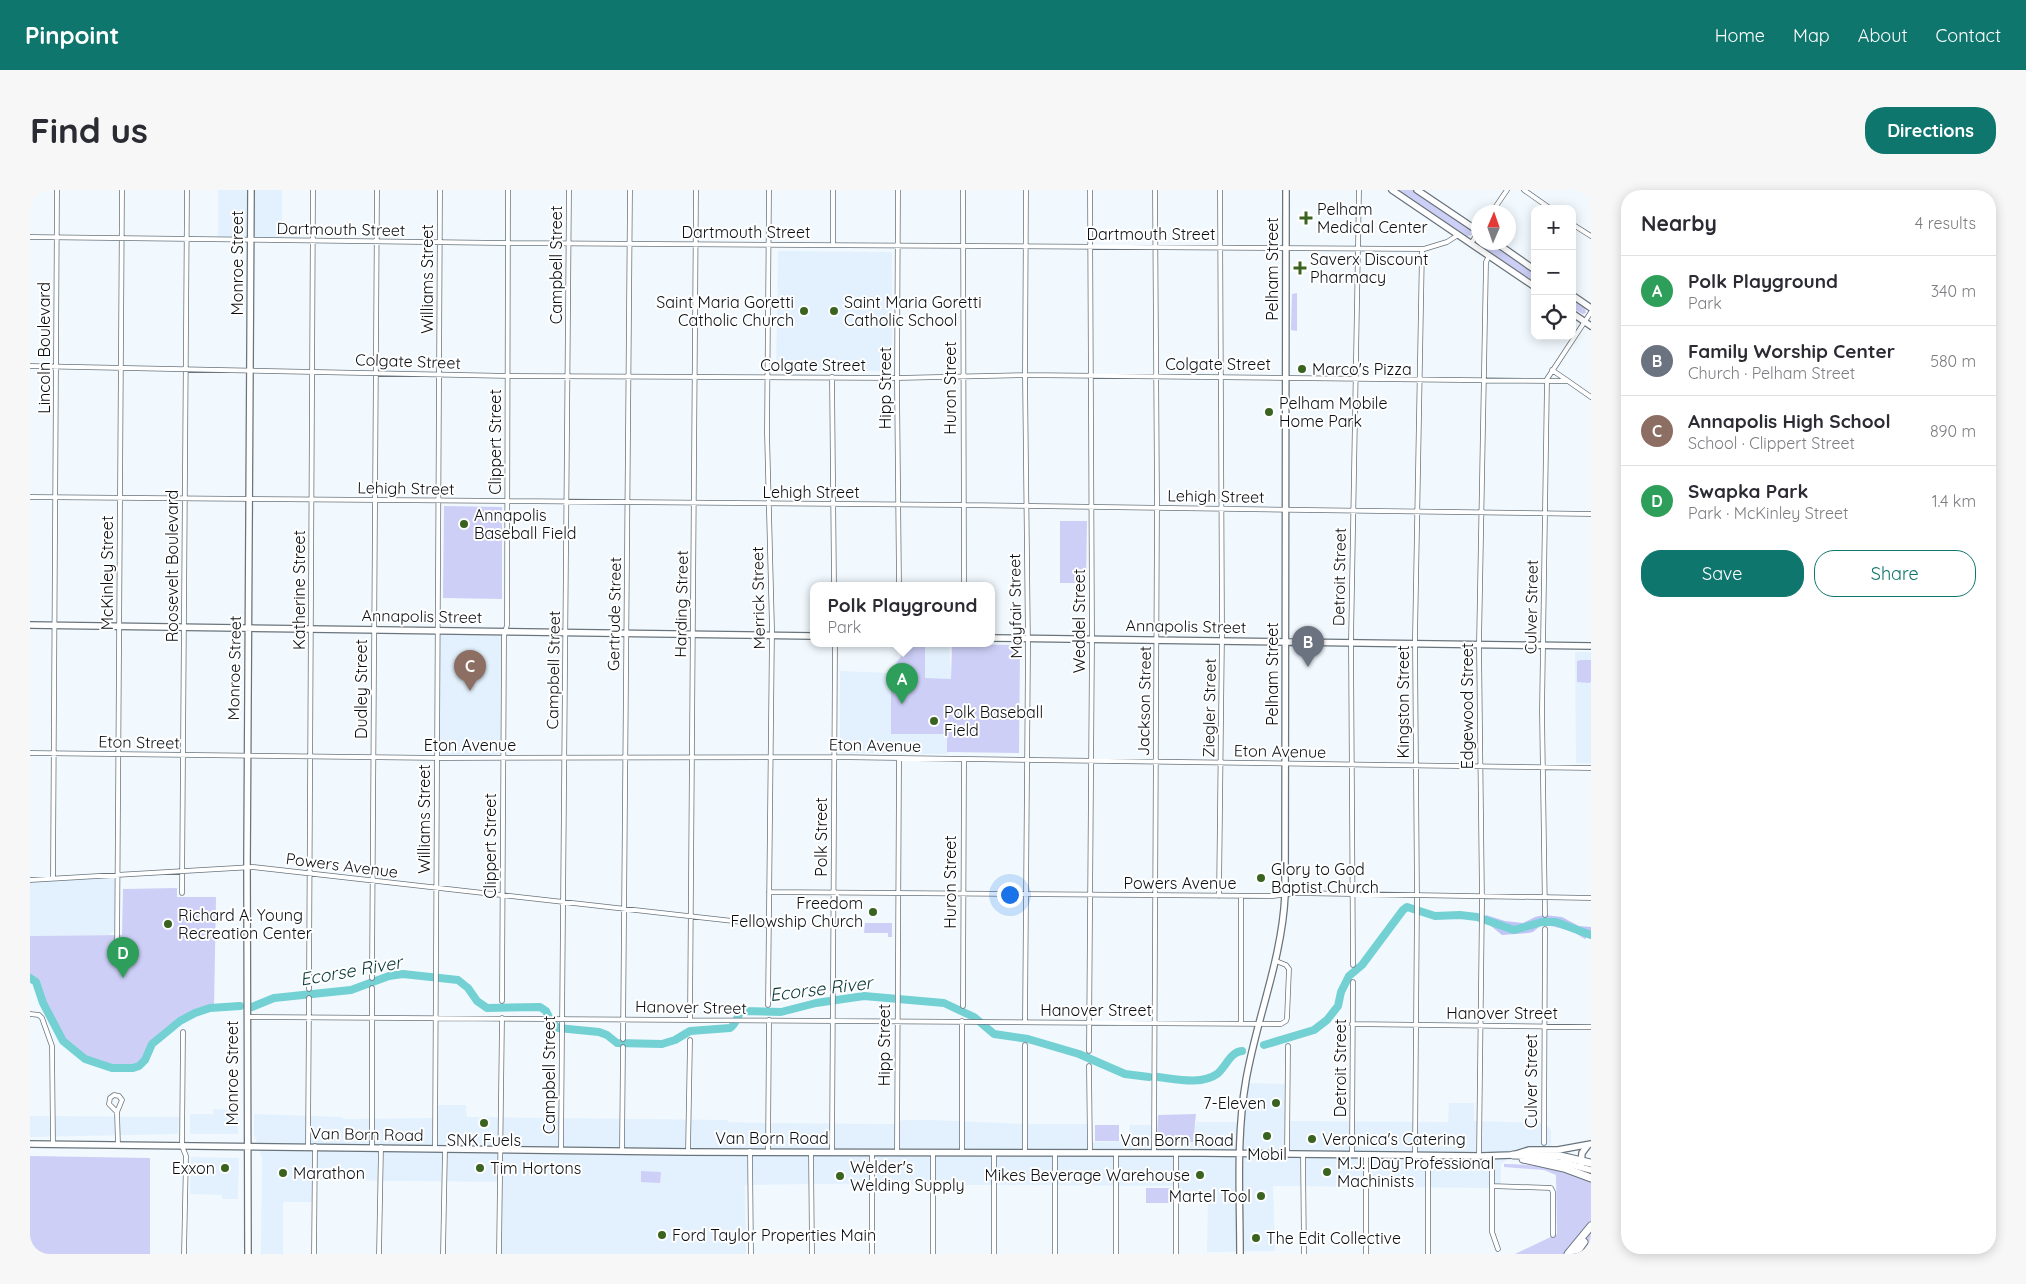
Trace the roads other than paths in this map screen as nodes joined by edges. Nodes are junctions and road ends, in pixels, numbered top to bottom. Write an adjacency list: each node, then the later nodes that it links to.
1 (57, 190): 33 (street, Lincoln Boulevard)
2 (122, 190): 34 (street, McKinley Street)
3 (187, 190): 35 (street, Roosevelt Boulevard)
4 (250, 190): 36 (street, Monroe Street)
5 (313, 190): 37 (street, Katherine Street)
6 (377, 190): 38 (street, Dudley Street)
7 (440, 190): 39 (street, Williams Street)
8 (508, 190): 40 (street, Clippert Street)
9 (569, 190): 41 (street, Campbell Street)
10 (630, 190): 42 (street, Gertrude Street)
11 (696, 190): 43 (street, Harding Street)
12 (769, 190): 45 (street, Merrick Street)
13 (833, 190): 46 (street)
14 (898, 190): 47 (street, Hipp Street)
15 (963, 190): 48 (street, Huron Street)
16 (1026, 190): 49 (street, Mayfair Street)
17 (1090, 190): 50 (street, Weddel Street)
18 (1155, 190): 51 (street, Jackson Street)
19 (1220, 190): 52 (street, Ziegler Street)
20 (1286, 190): 53 (street, Pelham Street)
21 (1359, 190): 54 (street, Detroit Street)
22 (1392, 190): 30 (street)
23 (1418, 190): 28 (street)
24 (1507, 190): 26 (street)
25 (1524, 190): 27 (street)
26 (1497, 205)
27 (1545, 205)
28 (1471, 227)
29 (1576, 227): 31 (street)
30 (1458, 235): 44 (street); 55 (street, Dartmouth Street)
31 (1591, 236)
32 (30, 238): 33 (street, Dartmouth Street)
33 (57, 238): 34 (street, Dartmouth Street); 68 (street, Lincoln Boulevard)
34 (122, 238): 35 (street, Dartmouth Street); 69 (street, McKinley Street)
35 (186, 239): 36 (street, Dartmouth Street); 70 (street, Roosevelt Boulevard)
36 (250, 240): 37 (street, Dartmouth Street); 71 (street, Monroe Street)
37 (313, 241): 38 (street, Dartmouth Street); 73 (street, Katherine Street)
38 (377, 241): 39 (street, Dartmouth Street); 74 (street, Dudley Street)
39 (439, 242): 40 (street, Dartmouth Street); 75 (street, Williams Street)
40 (508, 243): 41 (street, Dartmouth Street); 78 (street, Clippert Street)
41 (569, 243): 42 (street, Dartmouth Street); 79 (street, Campbell Street)
42 (629, 244): 43 (street, Dartmouth Street); 84 (street, Gertrude Street)
43 (696, 244): 45 (street, Dartmouth Street); 85 (street, Harding Street)
44 (1471, 244)
45 (768, 245): 46 (street, Dartmouth Street); 86 (street, Merrick Street)
46 (833, 245): 47 (street, Dartmouth Street)
47 (898, 246): 48 (street, Dartmouth Street); 89 (street, Hipp Street)
48 (963, 246): 49 (street, Dartmouth Street); 80 (street, Huron Street)
49 (1026, 246): 50 (street, Dartmouth Street); 76 (street, Mayfair Street)
50 (1090, 246): 51 (street, Dartmouth Street); 77 (street, Weddel Street)
51 (1155, 246): 52 (street, Dartmouth Street); 81 (street, Jackson Street)
52 (1221, 247): 53 (street, Dartmouth Street); 82 (street, Ziegler Street)
53 (1286, 247): 54 (street, Dartmouth Street); 83 (street, Pelham Street)
54 (1357, 249): 55 (street, Dartmouth Street); 88 (street, Detroit Street)
55 (1422, 249): 90 (street, Kingston Street)
56 (1480, 250): 58 (street)
57 (1506, 250): 59 (street)
58 (1489, 256): 60 (street); 91 (street, Edgewood Street)
59 (1531, 267)
60 (1531, 284)
61 (1576, 298): 62 (street)
62 (1591, 308)
63 (1591, 312): 65 (street, Culver Street)
64 (1576, 315): 65 (street)
65 (1585, 321): 66 (street); 72 (street, Culver Street)
66 (1591, 326)
67 (30, 366): 68 (street, Colgate Street)
68 (57, 366): 69 (street, Colgate Street); 96 (street, Lincoln Boulevard)
69 (122, 368): 70 (street, Colgate Street); 97 (street, McKinley Street)
70 (186, 369): 71 (street, Colgate Street); 98 (street, Roosevelt Boulevard)
71 (251, 370): 73 (street, Colgate Street); 99 (street, Monroe Street)
72 (1552, 370): 92 (street, Culver Street); 93 (street)
73 (313, 372): 74 (street, Colgate Street); 100 (street, Katherine Street)
74 (376, 373): 75 (street, Colgate Street); 101 (street, Dudley Street)
75 (439, 375): 78 (street, Colgate Street); 102 (street, Williams Street)
76 (1025, 375): 77 (street, Colgate Street); 80 (street, Colgate Street); 111 (street, Mayfair Street)
77 (1090, 375): 81 (street, Colgate Street); 112 (street, Weddel Street)
78 (507, 376): 79 (street, Colgate Street); 103 (street, Clippert Street)
79 (568, 376): 84 (street, Colgate Street); 104 (street, Campbell Street)
80 (962, 376): 89 (street, Colgate Street); 110 (street, Huron Street)
81 (1156, 376): 82 (street, Colgate Street); 113 (street, Jackson Street)
82 (1220, 376): 83 (street, Colgate Street); 114 (street, Ziegler Street)
83 (1286, 376): 88 (street, Colgate Street); 115 (street, Pelham Street)
84 (629, 377): 85 (street, Colgate Street); 105 (street, Gertrude Street)
85 (695, 377): 86 (street, Colgate Street); 106 (street, Harding Street)
86 (767, 377): 87 (street, Colgate Street); 107 (street, Merrick Street)
87 (832, 377): 89 (street, Colgate Street); 108 (street)
88 (1355, 377): 90 (street, Colgate Street); 116 (street, Detroit Street)
89 (897, 378): 109 (street, Hipp Street)
90 (1419, 379): 91 (street, Colgate Street); 117 (street, Kingston Street)
91 (1484, 380): 92 (street, Colgate Street); 118 (street, Edgewood Street)
92 (1547, 381): 93 (street, Colgate Street); 119 (street, Culver Street)
93 (1568, 381): 94 (street)
94 (1591, 397)
95 (30, 497): 96 (street, Lehigh Street)
96 (55, 497): 97 (street, Lehigh Street); 125 (street, Lincoln Boulevard)
97 (120, 498): 98 (street, Lehigh Street); 126 (street, McKinley Street)
98 (185, 498): 99 (street, Lehigh Street); 127 (street, Roosevelt Boulevard)
99 (249, 499): 100 (street, Lehigh Street); 128 (street, Monroe Street)
100 (311, 500): 101 (street, Lehigh Street); 129 (street, Katherine Street)
101 (375, 500): 102 (street, Lehigh Street); 130 (street, Dudley Street)
102 (438, 501): 103 (street, Lehigh Street); 131 (street, Williams Street)
103 (508, 502): 104 (street, Lehigh Street); 132 (street, Clippert Street)
104 (567, 502): 105 (street, Lehigh Street); 133 (street, Campbell Street)
105 (628, 503): 106 (street, Lehigh Street); 134 (street, Gertrude Street)
106 (694, 504): 107 (street, Lehigh Street); 135 (street, Harding Street)
107 (768, 505): 108 (street, Lehigh Street); 136 (street, Merrick Street)
108 (833, 505): 109 (street, Lehigh Street); 121 (street)
109 (898, 505): 110 (street, Lehigh Street); 122 (street, Hipp Street)
110 (963, 505): 111 (street, Lehigh Street); 123 (street, Huron Street)
111 (1026, 506): 112 (street, Lehigh Street); 139 (street, Mayfair Street)
112 (1092, 507): 113 (street, Lehigh Street); 140 (street, Weddel Street)
113 (1157, 508): 114 (street, Lehigh Street); 141 (street, Jackson Street)
114 (1222, 508): 115 (street, Lehigh Street); 142 (street, Ziegler Street)
115 (1286, 509): 116 (street, Lehigh Street); 143 (street, Pelham Street)
116 (1353, 510): 117 (street, Lehigh Street); 144 (street, Detroit Street)
117 (1418, 511): 118 (street, Lehigh Street); 145 (street, Kingston Street)
118 (1481, 512): 119 (street, Lehigh Street); 146 (street, Edgewood Street)
119 (1546, 513): 120 (street, Lehigh Street); 147 (street, Culver Street)
120 (1591, 514)
121 (834, 582)
122 (899, 582)
123 (964, 582)
124 (30, 625): 125 (street, Annapolis Street)
125 (55, 626): 126 (street, Annapolis Street); 151 (street, Lincoln Boulevard)
126 (120, 626): 127 (street, Annapolis Street); 152 (street, McKinley Street)
127 (184, 627): 128 (street, Annapolis Street); 153 (street, Roosevelt Boulevard)
128 (249, 628): 129 (street, Annapolis Street); 154 (street, Monroe Street)
129 (312, 629): 130 (street, Annapolis Street); 155 (street, Katherine Street)
130 (374, 630): 131 (street, Annapolis Street); 156 (street, Dudley Street)
131 (437, 630): 132 (street, Annapolis Street); 161 (street, Williams Street)
132 (506, 631): 133 (street, Annapolis Street); 162 (street, Clippert Street)
133 (566, 632): 134 (street, Annapolis Street); 163 (street, Campbell Street)
134 (627, 633): 135 (street, Annapolis Street); 157 (street, Gertrude Street)
135 (692, 634): 136 (street, Annapolis Street); 158 (street, Harding Street)
136 (772, 635): 137 (street, Annapolis Street); 159 (street, Merrick Street)
137 (810, 636)
138 (995, 638): 139 (street, Annapolis Street)
139 (1028, 638): 140 (street, Annapolis Street); 166 (street, Mayfair Street)
140 (1092, 639): 141 (street, Annapolis Street); 167 (street, Weddel Street)
141 (1157, 639): 142 (street, Annapolis Street); 168 (street, Jackson Street)
142 (1222, 640): 143 (street, Annapolis Street); 169 (street, Ziegler Street)
143 (1285, 641): 144 (street, Annapolis Street); 170 (street, Pelham Street)
144 (1351, 642): 145 (street, Annapolis Street); 171 (street, Detroit Street)
145 (1415, 644): 146 (street, Annapolis Street); 172 (street, Kingston Street)
146 (1479, 644): 147 (street, Annapolis Street); 173 (street, Edgewood Street)
147 (1542, 646): 148 (street, Annapolis Street); 174 (street, Culver Street)
148 (1591, 646)
149 (835, 647): 160 (street, Polk Street)
150 (30, 753): 151 (street, Eton Street)
151 (54, 753): 152 (street, Eton Street); 180 (street, Lincoln Boulevard)
152 (119, 754): 153 (street, Eton Street); 179 (street, McKinley Street)
153 (184, 754): 154 (street, Eton Street); 177 (street, Roosevelt Boulevard)
154 (248, 755): 155 (street, Eton Avenue); 176 (street, Monroe Street)
155 (310, 756): 156 (street, Eton Avenue); 178 (street, Katherine Street)
156 (373, 757): 161 (street, Eton Avenue); 182 (street, Dudley Street)
157 (625, 757): 158 (street, Eton Avenue); 163 (street, Eton Avenue); 202 (street, Gertrude Street)
158 (691, 757): 159 (street, Eton Avenue); 204 (street, Harding Street)
159 (770, 757): 160 (street, Eton Avenue); 184 (street, Merrick Street)
160 (834, 757): 164 (street, Eton Avenue); 186 (street, Polk Street)
161 (436, 758): 162 (street, Eton Avenue); 183 (street, Williams Street)
162 (503, 758): 163 (street, Eton Avenue); 194 (street, Clippert Street)
163 (564, 758): 201 (street, Campbell Street)
164 (899, 759): 165 (street, Eton Avenue); 187 (street, Hipp Street)
165 (964, 759): 166 (street, Eton Avenue); 188 (street, Huron Street)
166 (1027, 759): 167 (street, Eton Avenue); 190 (street, Mayfair Street)
167 (1091, 761): 168 (street, Eton Avenue); 191 (street, Weddel Street)
168 (1156, 762): 169 (street, Eton Avenue); 195 (street, Jackson Street)
169 (1220, 762): 170 (street, Eton Avenue); 196 (street, Ziegler Street)
170 (1285, 763): 171 (street, Eton Avenue); 192 (street, Pelham Street)
171 (1352, 764): 172 (street, Eton Avenue); 189 (street, Detroit Street)
172 (1416, 765): 173 (street, Eton Avenue); 193 (street, Kingston Street)
173 (1480, 766): 174 (street, Eton Avenue); 198 (street, Edgewood Street)
174 (1543, 767): 175 (street, Eton Avenue); 199 (street, Culver Street)
175 (1591, 768)
176 (247, 868): 177 (street, Powers Avenue); 178 (street, Powers Avenue); 219 (street, Monroe Street)
177 (183, 872): 179 (street, Powers Avenue); 185 (street, Roosevelt Boulevard)
178 (309, 874): 182 (street, Powers Avenue); 213 (street, Katherine Street)
179 (118, 875): 180 (street, Powers Avenue); 207 (street, McKinley Street)
180 (53, 878): 181 (street, Powers Avenue)
181 (30, 880)
182 (373, 881): 183 (street, Powers Avenue); 210 (street, Dudley Street)
183 (436, 888): 194 (street, Powers Avenue); 222 (street, Williams Street)
184 (769, 892): 186 (street, Powers Avenue); 205 (street, Merrick Street)
185 (182, 893)
186 (833, 894): 187 (street, Powers Avenue); 228 (street, Polk Street)
187 (898, 894): 188 (street, Powers Avenue); 230 (street, Hipp Street)
188 (962, 894): 190 (street, Powers Avenue); 217 (street, Huron Street)
189 (1353, 894): 192 (street, Powers Avenue); 193 (street, Powers Avenue); 209 (street, Detroit Street)
190 (1025, 895): 191 (street, Powers Avenue); 231 (street, Mayfair Street)
191 (1089, 895): 195 (street, Powers Avenue); 232 (street, Weddel Street)
192 (1285, 895): 197 (street, Powers Avenue); 208 (street, Pelham Street)
193 (1417, 895): 198 (street, Powers Avenue); 237 (street, Kingston Street)
194 (502, 896): 201 (street, Powers Avenue); 215 (street, Clippert Street)
195 (1155, 896): 196 (street, Powers Avenue); 233 (street, Jackson Street)
196 (1219, 896): 197 (street, Powers Avenue)
197 (1241, 896): 234 (street)
198 (1482, 896): 199 (street, Powers Avenue); 238 (street, Edgewood Street)
199 (1545, 897): 200 (street, Powers Avenue); 203 (street, Culver Street)
200 (1591, 898)
201 (563, 902): 202 (street, Powers Avenue); 224 (street, Campbell Street)
202 (624, 909): 204 (street, Powers Avenue); 225 (street, Gertrude Street)
203 (1545, 915)
204 (690, 917): 205 (street, Powers Avenue); 226 (street, Harding Street)
205 (768, 925): 216 (street, Merrick Street)
206 (1545, 929): 239 (street, Culver Street)
207 (117, 957)
208 (1276, 962): 235 (street, Pelham Street); 235 (street, Hanover Street)
209 (1353, 965)
210 (372, 978)
211 (1353, 982): 236 (street, Detroit Street)
212 (372, 988): 221 (street)
213 (309, 989)
214 (309, 998): 220 (street)
215 (502, 1000)
216 (768, 1005)
217 (962, 1006)
218 (30, 1014): 252 (street)
219 (246, 1014): 220 (street, Hanover Street); 256 (street, Monroe Street)
220 (309, 1017): 221 (street, Hanover Street); 257 (street)
221 (372, 1017): 222 (street, Hanover Street); 258 (street)
222 (436, 1018): 223 (street, Hanover Street); 260 (street, Williams Street)
223 (502, 1018): 224 (street, Hanover Street); 262 (street)
224 (562, 1019): 225 (street, Hanover Street); 263 (street, Campbell Street)
225 (623, 1019): 226 (street, Hanover Street); 242 (street, Gertrude Street)
226 (690, 1019): 227 (street, Hanover Street)
227 (769, 1020): 228 (street, Hanover Street); 266 (street)
228 (832, 1021): 230 (street, Hanover Street); 269 (street, Polk Street)
229 (962, 1021): 230 (street, Hanover Street); 231 (street, Hanover Street); 273 (street)
230 (897, 1022): 271 (street, Hipp Street)
231 (1024, 1022): 232 (street, Hanover Street)
232 (1089, 1022): 233 (street, Hanover Street); 247 (street, Weddel Street)
233 (1154, 1023): 234 (street, Hanover Street); 279 (street, Jackson Street)
234 (1241, 1023): 235 (street, Hanover Street)
235 (1260, 1023): 281 (street, Pelham Street)
236 (1352, 1024): 237 (street, Hanover Street); 284 (street, Detroit Street)
237 (1417, 1025): 238 (street, Hanover Street); 286 (street, Kingston Street)
238 (1480, 1025): 239 (street, Hanover Street); 288 (street, Edgewood Street)
239 (1544, 1026): 240 (street, Hanover Street); 250 (street, Culver Street)
240 (1591, 1027)
241 (183, 1032): 255 (street)
242 (623, 1039)
243 (690, 1040): 267 (street)
244 (1025, 1044): 275 (street)
245 (1288, 1046): 282 (street)
246 (623, 1047): 264 (street)
247 (1089, 1051)
248 (1089, 1066): 277 (street)
249 (117, 1112): 253 (street)
250 (1544, 1143)
251 (30, 1144): 252 (street, Van Born Road)
252 (53, 1144): 253 (street, Van Born Road)
253 (118, 1144): 255 (street, Van Born Road)
254 (1590, 1144): 290 (street, Van Born Road); 292 (street)
255 (182, 1146): 256 (street, Van Born Road); 302 (street)
256 (248, 1146): 257 (street, Van Born Road); 303 (street, Monroe Street)
257 (312, 1146): 258 (street, Van Born Road); 304 (street)
258 (372, 1147): 259 (street, Van Born Road)
259 (381, 1147): 260 (street, Van Born Road); 305 (street)
260 (435, 1148): 261 (street, Van Born Road)
261 (445, 1149): 262 (street, Van Born Road); 306 (street)
262 (500, 1149): 263 (street, Van Born Road); 307 (street)
263 (561, 1150): 264 (street, Van Born Road)
264 (622, 1150): 267 (street, Van Born Road)
265 (750, 1151): 266 (street, Van Born Road); 267 (street, Van Born Road); 308 (street)
266 (768, 1151): 268 (street, Van Born Road)
267 (688, 1152)
268 (811, 1152): 269 (street, Van Born Road); 309 (street)
269 (832, 1152): 270 (street, Van Born Road)
270 (872, 1152): 271 (street, Van Born Road); 310 (street)
271 (897, 1152): 272 (street, Van Born Road)
272 (932, 1152): 273 (street, Van Born Road); 311 (street)
273 (962, 1153): 274 (street, Van Born Road)
274 (994, 1153): 275 (street, Van Born Road); 312 (street)
275 (1025, 1153): 276 (street, Van Born Road)
276 (1055, 1153): 277 (street, Van Born Road); 313 (street)
277 (1090, 1153): 278 (street, Van Born Road)
278 (1116, 1153): 279 (street, Van Born Road); 314 (street)
279 (1154, 1153): 280 (street, Van Born Road)
280 (1176, 1153): 281 (street, Van Born Road); 315 (street)
281 (1240, 1154): 282 (street, Van Born Road); 316 (street, Pelham Street)
282 (1288, 1154): 283 (street, Van Born Road)
283 (1303, 1154): 284 (street, Van Born Road); 317 (street)
284 (1352, 1155): 285 (street, Van Born Road)
285 (1366, 1155): 286 (street, Van Born Road); 318 (street)
286 (1415, 1155): 287 (street, Van Born Road)
287 (1428, 1156): 288 (street, Van Born Road); 319 (street)
288 (1479, 1156): 289 (street, Van Born Road)
289 (1492, 1156): 290 (street, Van Born Road); 296 (street)
290 (1513, 1156): 291 (street, Van Born Road); 292 (highway)
291 (1523, 1158): 292 (street, Van Born Road); 295 (highway)
292 (1581, 1163): 293 (highway); 294 (street, Van Born Road)
293 (1591, 1163)
294 (1591, 1170)
295 (1591, 1178)
296 (1492, 1186): 299 (street); 300 (street)
297 (1591, 1226): 320 (highway)
298 (1591, 1231): 321 (highway)
299 (1553, 1235)
300 (1498, 1249)
301 (1591, 1252): 322 (highway)
302 (184, 1254)
303 (248, 1254)
304 (314, 1254)
305 (379, 1254)
306 (443, 1254)
307 (499, 1254)
308 (751, 1254)
309 (812, 1254)
310 (872, 1254)
311 (933, 1254)
312 (994, 1254)
313 (1055, 1254)
314 (1116, 1254)
315 (1176, 1254)
316 (1240, 1254)
317 (1304, 1254)
318 (1366, 1254)
319 (1428, 1254)
320 (1568, 1254)
321 (1575, 1254)
322 (1587, 1254)

